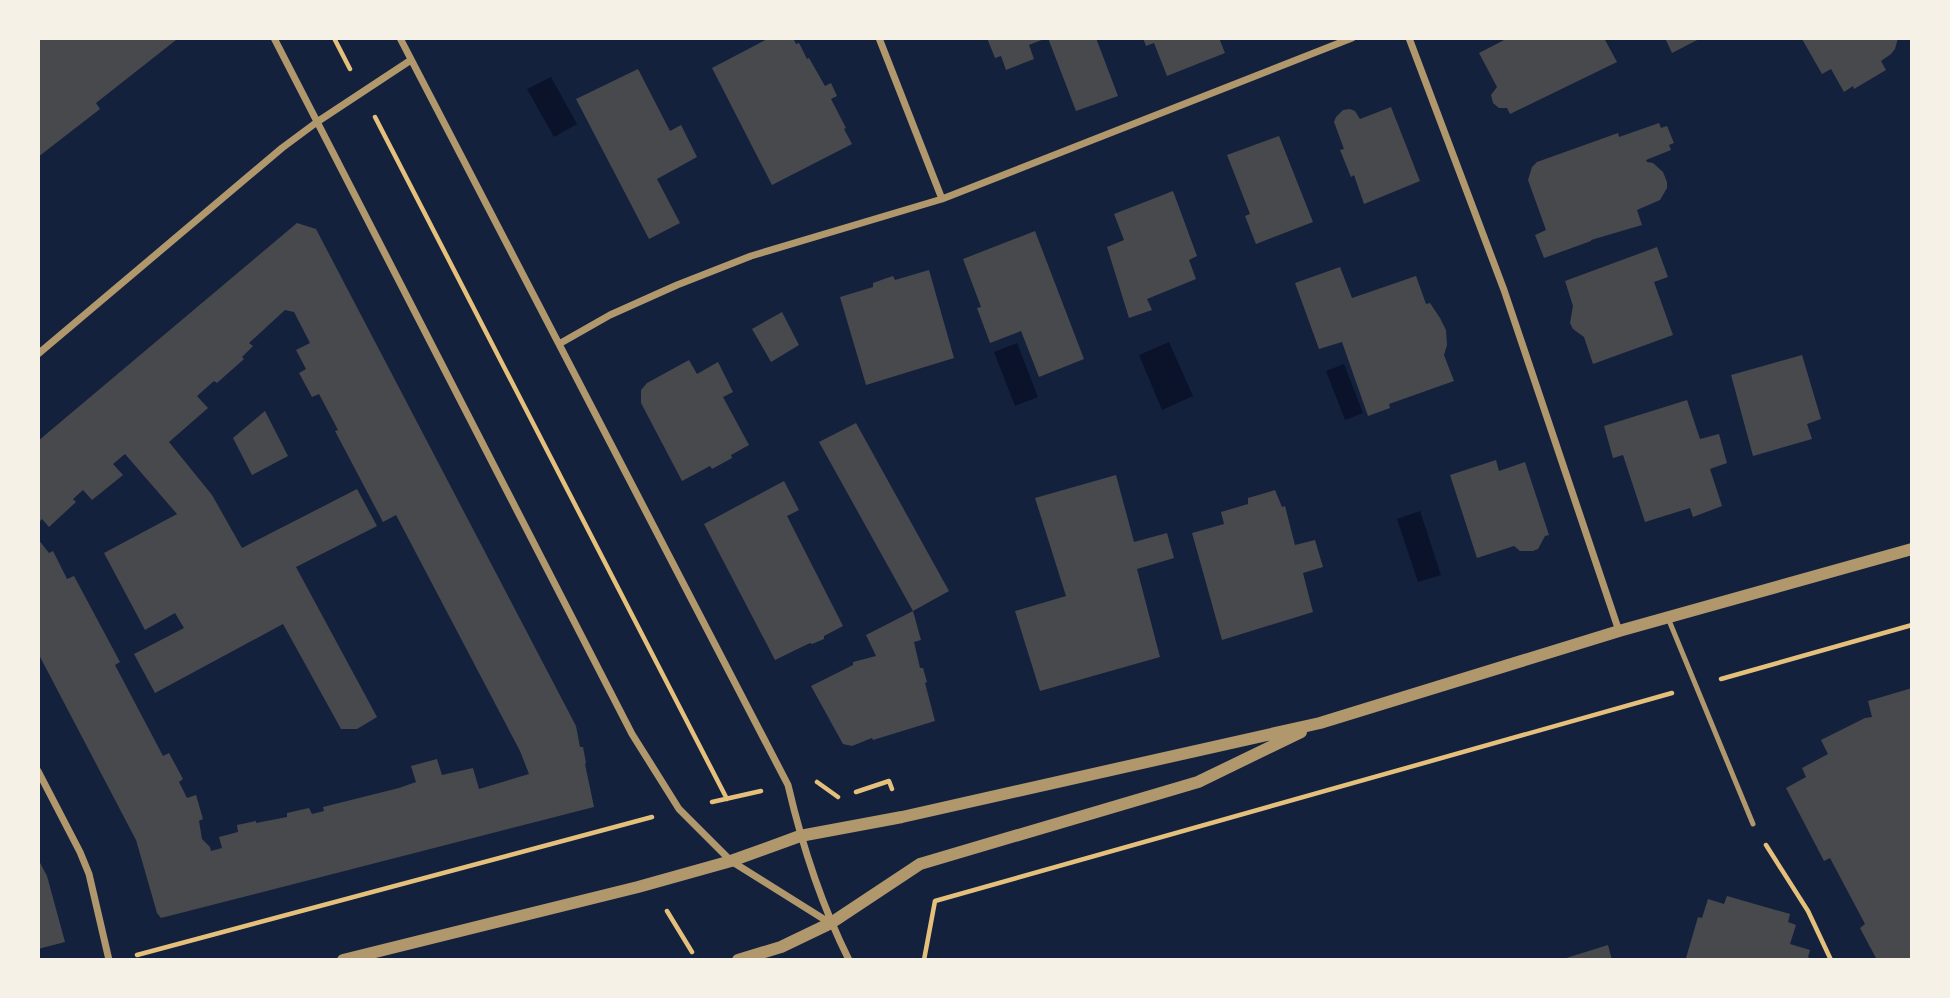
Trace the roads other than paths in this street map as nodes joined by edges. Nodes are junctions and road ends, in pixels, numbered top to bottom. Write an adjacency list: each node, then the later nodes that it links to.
1 (274, 38): 7 (street)
2 (400, 38): 6 (street)
3 (879, 38): 8 (street)
4 (1352, 38): 8 (street)
5 (1409, 38): 13 (street)
6 (411, 60): 7 (street); 9 (street)
7 (317, 122): 10 (street); 18 (street)
8 (942, 199): 9 (street)
9 (559, 344): 17 (street)
10 (38, 354)
11 (1912, 549): 12 (street)
12 (1668, 618): 13 (street); 16 (lane)
13 (1619, 631): 14 (street)
14 (1320, 723): 17 (street); 19 (street)
15 (38, 771): 20 (street)
16 (1753, 824)
17 (800, 836): 18 (street); 19 (street)
18 (731, 862): 19 (street); 21 (street)
19 (831, 923): 22 (street); 23 (street)
20 (109, 960)
21 (343, 960)
22 (738, 960)
23 (849, 960)

